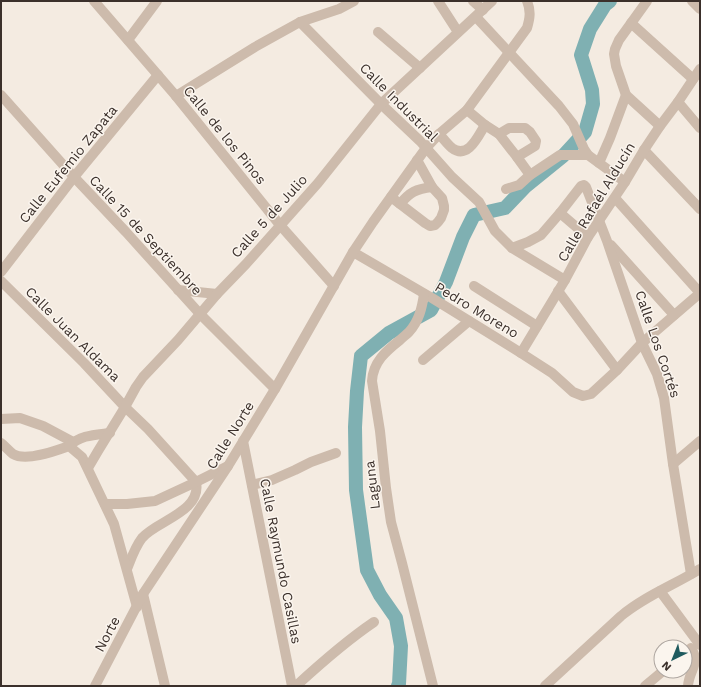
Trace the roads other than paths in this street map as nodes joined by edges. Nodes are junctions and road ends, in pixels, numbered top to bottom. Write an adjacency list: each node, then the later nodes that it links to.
1 (94, 1): 17 (street, Calle de los Pinos)
2 (157, 1): 17 (street)
3 (354, 1): 10 (street)
4 (438, 1): 16 (street)
5 (473, 1): 12 (street)
6 (492, 1): 12 (street, Calle 5 de Julio)
7 (527, 1): 18 (street, Calle Norte)
8 (647, 1): 14 (street)
9 (692, 1): 11 (street)
10 (337, 5): 13 (street)
11 (700, 9)
12 (480, 13): 16 (street, Calle 5 de Julio); 18 (street)
13 (300, 22): 25 (street); 27 (street, Calle Industrial)
14 (631, 22): 22 (street); 24 (street)
15 (378, 32): 19 (street)
16 (458, 32): 19 (street, Calle 5 de Julio)
17 (128, 40): 21 (street, Calle de los Pinos)
18 (509, 53): 28 (street, Calle Norte); 36 (street)
19 (420, 68): 27 (street, Calle 5 de Julio)
20 (700, 69): 22 (street, Calle Rafaél Alducín)
21 (158, 75): 25 (street, Calle de los Pinos); 41 (street, Calle Eufemio Zapata)
22 (693, 80): 26 (street, Calle Rafaél Alducín)
23 (1, 95): 41 (street, Calle 15 de Septiembre)
24 (626, 95): 30 (street); 39 (street)
25 (176, 96): 51 (street, Calle de los Pinos)
26 (678, 102): 30 (street, Calle Rafaél Alducín); 31 (street)
27 (381, 104): 34 (street, Calle Industrial); 51 (street, Calle 5 de Julio)
28 (467, 110): 29 (street); 32 (street, Calle Norte)
29 (485, 125): 32 (street); 33 (street)
30 (660, 126): 35 (street, Calle Rafaél Alducín)
31 (700, 128)
32 (439, 134): 34 (street, Calle Norte)
33 (498, 134): 37 (street); 37 (street)
34 (426, 148): 38 (street, Calle Norte); 54 (street, Calle Industrial)
35 (644, 150): 42 (street, Calle Rafaél Alducín); 48 (street)
36 (584, 153): 39 (street); 40 (street)
37 (517, 157): 40 (street)
38 (417, 160): 43 (street); 45 (street, Calle Norte)
39 (600, 163): 42 (street)
40 (530, 175): 44 (street)
41 (74, 177): 56 (street, Calle Eufemio Zapata); 61 (street, Calle 15 de Septiembre)
42 (625, 182): 46 (street, Calle Rafaél Alducín)
43 (432, 186): 47 (street); 47 (street)
44 (506, 189)
45 (391, 197): 47 (street); 55 (street, Calle Norte)
46 (615, 198): 50 (street, Calle Rafaél Alducín); 63 (street)
47 (400, 204)
48 (700, 209)
49 (560, 213): 50 (street, Calle Los Cortés); 52 (street); 54 (street)
50 (600, 220): 52 (street, Calle Rafaél Alducín); 53 (street, Calle Los Cortés)
51 (280, 225): 59 (street, Calle de los Pinos); 64 (street, Calle 5 de Julio)
52 (588, 237): 57 (street, Calle Rafaél Alducín)
53 (607, 241): 67 (street); 70 (street, Calle Los Cortés)
54 (512, 248): 57 (street, Calle Industrial)
55 (354, 252): 59 (street, Calle Norte); 65 (street, Pedro Moreno)
56 (1, 272)
57 (565, 280): 62 (street, Calle Rafaél Alducín)
58 (1, 281): 75 (street, Calle Juan Aldama)
59 (334, 286): 74 (street, Calle Norte)
60 (474, 286): 69 (street)
61 (178, 290): 64 (street); 66 (street, Calle 15 de Septiembre)
62 (558, 291): 69 (street, Calle Rafaél Alducín); 73 (street)
63 (700, 293): 67 (street)
64 (217, 294): 66 (street, Calle 5 de Julio)
65 (428, 296): 68 (street, Pedro Moreno); 101 (street, Laguna)
66 (200, 314): 74 (street, Calle 15 de Septiembre); 75 (street, Calle 5 de Julio)
67 (674, 315): 70 (street)
68 (469, 321): 71 (street, Pedro Moreno); 72 (street)
69 (537, 326): 71 (street, Calle Rafaél Alducín)
70 (642, 343): 73 (street); 83 (street, Calle Los Cortés)
71 (521, 353): 73 (street, Pedro Moreno)
72 (423, 360)
73 (617, 370)
74 (275, 389): 78 (street, Calle Norte)
75 (125, 408): 77 (street, Calle 5 de Julio); 86 (street, Calle Juan Aldama)
76 (1, 419): 81 (street)
77 (110, 433): 81 (street); 85 (street, Calle 5 de Julio)
78 (243, 441): 84 (street, Calle Norte); 87 (street, Calle Raymundo Casillas)
79 (700, 441): 83 (street)
80 (1, 443): 81 (street)
81 (71, 444): 85 (street)
82 (336, 453): 87 (street)
83 (673, 464): 90 (street, Calle Los Cortés)
84 (228, 466): 86 (street); 92 (street, Calle Norte)
85 (88, 468): 88 (street)
86 (196, 482): 88 (street); 89 (street)
87 (252, 485): 99 (street, Calle Raymundo Casillas)
88 (105, 504): 89 (street)
89 (127, 569): 93 (street)
90 (696, 572): 91 (street)
91 (660, 591): 95 (street); 102 (street)
92 (143, 594): 93 (street, Norte); 98 (street)
93 (137, 607): 97 (street, Norte)
94 (374, 622): 100 (street)
95 (695, 646): 104 (street)
96 (653, 679): 103 (street)
97 (95, 686)
98 (165, 686)
99 (292, 686)
100 (296, 686)
101 (433, 686)
102 (545, 686)
103 (645, 686)
104 (688, 686)

